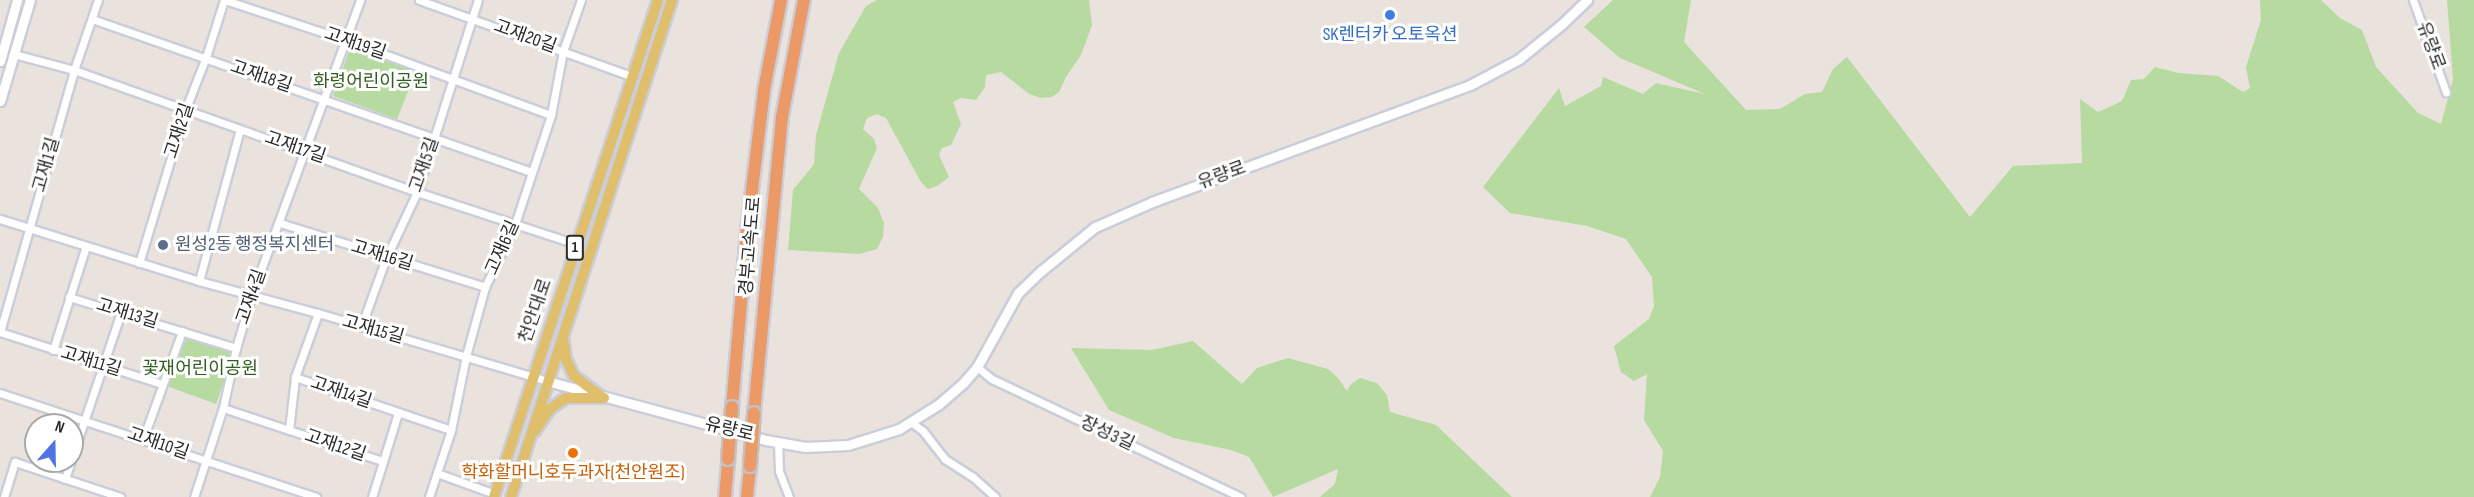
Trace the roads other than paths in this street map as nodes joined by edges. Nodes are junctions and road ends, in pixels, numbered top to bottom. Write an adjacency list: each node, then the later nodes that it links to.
1 (17, 0): 21 (street)
2 (30, 0): 19 (street)
3 (98, 0): 16 (street, 고재1길)
4 (225, 0): 17 (street, 고재19길); 20 (street, 고재2길)
5 (360, 0): 17 (street, 고재4길)
6 (419, 0): 15 (street, 고재20길)
7 (478, 0): 15 (street, 고재5길)
8 (581, 0): 18 (street, 고재6길)
9 (658, 0): 23 (main road, 천안대로 / 1)
10 (672, 0): 52 (main road, 천안대로 / 1)
11 (781, 0): 88 (highway, 경부고속도로, bridge)
12 (804, 0): 89 (highway, 경부고속도로, bridge)
13 (1587, 0): 57 (street, 유량로)
14 (2413, 0): 25 (street, 유량로)
15 (472, 17): 18 (street, 고재20길); 24 (street, 고재5길)
16 (92, 19): 20 (street, 고재18길); 22 (street, 고재1길)
17 (346, 40): 24 (street, 고재19길); 26 (street, 고재4길)
18 (563, 51): 23 (street, 고재20길); 29 (street, 고재6길)
19 (14, 54): 22 (street, 고재17길); 27 (street)
20 (206, 57): 26 (street, 고재18길); 28 (street, 고재2길)
21 (0, 61)
22 (74, 70): 28 (street, 고재17길); 38 (street, 고재1길)
23 (631, 76): 39 (main road, 천안대로 / 1)
24 (451, 78): 29 (street, 고재19길); 31 (street, 고재5길)
25 (2446, 92)
26 (326, 99): 31 (street, 고재18길); 32 (street, 고재4길)
27 (0, 101)
28 (186, 108): 30 (street, 고재17길); 42 (street, 고재2길)
29 (551, 115): 33 (street, 고재6길)
30 (240, 129): 32 (street, 고재17길); 43 (street)
31 (435, 137): 33 (street, 고재18길); 34 (street, 고재5길)
32 (305, 151): 34 (street, 고재17길); 36 (street, 고재4길)
33 (531, 172): 37 (street, 고재6길)
34 (417, 192): 37 (street, 고재17길); 41 (street, 고재5길)
35 (0, 219): 38 (street, 고재15길)
36 (280, 223): 41 (street, 고재16길); 45 (street, 고재4길)
37 (515, 224): 39 (street, 고재17길); 44 (street, 고재6길)
38 (30, 227): 40 (street, 고재15길); 51 (street, 고재1길)
39 (576, 244): 58 (main road, 천안대로 / 1)
40 (86, 246): 42 (street, 고재15길); 46 (street)
41 (386, 258): 44 (street, 고재16길); 49 (street, 고재5길)
42 (139, 263): 43 (street, 고재15길)
43 (199, 281): 45 (street, 고재15길)
44 (485, 287): 55 (street, 고재6길)
45 (252, 294): 48 (street, 고재15길); 53 (street, 고재4길)
46 (69, 297): 47 (street, 고재13길); 54 (street)
47 (121, 312): 50 (street, 고재13길); 56 (street)
48 (318, 313): 49 (street, 고재15길); 59 (street, 고재14길)
49 (361, 327): 55 (street, 고재15길)
50 (182, 331): 53 (street, 고재13길); 61 (street)
51 (0, 332): 54 (street, 고재11길)
52 (563, 333): 60 (main road, 천안대로 / 1); 63 (main road)
53 (236, 348): 64 (street, 고재4길)
54 (53, 350): 56 (street, 고재11길)
55 (466, 356): 58 (street, 고재15길); 70 (street, 고재6길)
56 (103, 366): 61 (street, 고재11길); 67 (street)
57 (977, 367): 68 (street, 유량로); 92 (street, 장성3길)
58 (532, 376): 60 (street, 고재15길); 80 (main road, 천안대로 / 1)
59 (295, 377): 66 (street, 고재14길); 69 (street, 고재12길)
60 (547, 381): 63 (street, 유량로); 72 (main road, 천안대로 / 1)
61 (162, 384): 71 (street)
62 (0, 393): 65 (street, 고재10길)
63 (604, 398): 72 (main road); 73 (street, 유량로)
64 (223, 408): 69 (street, 고재12길); 74 (street, 고재4길)
65 (62, 413)
66 (398, 413): 70 (street, 고재14길); 75 (street, 고재12길)
67 (84, 420): 71 (street, 고재10길)
68 (911, 422): 73 (street, 유량로); 79 (street)
69 (289, 430): 75 (street, 고재12길)
70 (451, 430): 77 (street, 고재6길)
71 (143, 439): 74 (street, 고재10길)
72 (528, 443): 87 (main road, 천안대로 / 1)
73 (778, 443): 90 (street)
74 (205, 461): 83 (street, 고재4길); 84 (street, 고재10길)
75 (382, 461): 85 (street, 고재12길)
76 (67, 473): 78 (street)
77 (437, 473): 80 (street); 86 (street, 고재6길)
78 (65, 479): 81 (street); 82 (street)
79 (985, 494): 91 (street)
80 (494, 495)
81 (4, 497)
82 (120, 497)
83 (194, 497)
84 (315, 497)
85 (372, 497)
86 (429, 497)
87 (511, 497)
88 (725, 497)
89 (747, 497)
90 (789, 497)
91 (995, 497)
92 (1240, 497)

